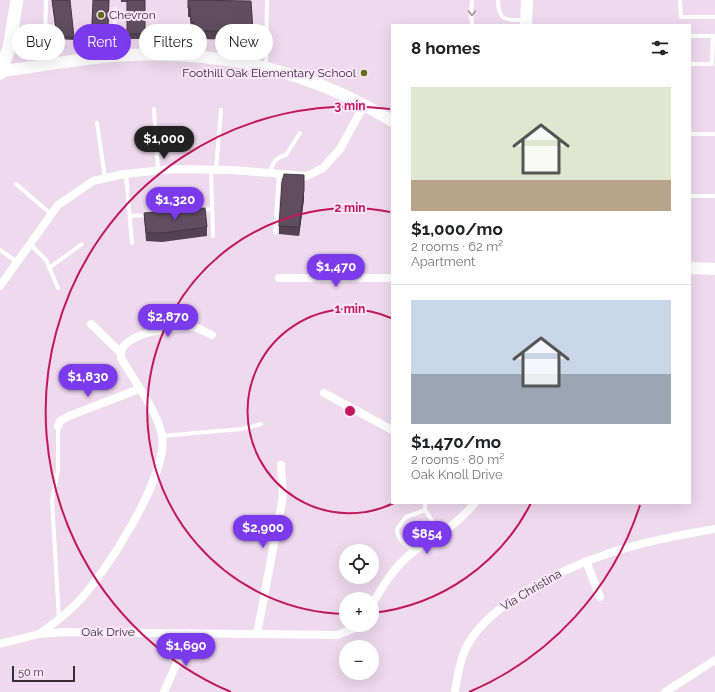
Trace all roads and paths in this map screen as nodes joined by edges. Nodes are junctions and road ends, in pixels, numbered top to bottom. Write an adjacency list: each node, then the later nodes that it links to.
1 (17, 0): 20 (main road)
2 (46, 0): 11 (lane)
3 (267, 0): 19 (lane)
4 (472, 0): 13 (lane, one-way to 13)
5 (498, 0): 10 (lane)
6 (527, 0): 10 (street)
7 (680, 0): 9 (lane)
8 (115, 9): 12 (lane)
9 (715, 17)
10 (526, 22)
11 (45, 24)
12 (115, 24)
13 (472, 24)
14 (691, 36): 15 (lane)
15 (714, 36): 18 (lane)
16 (207, 56): 19 (street)
17 (86, 60): 20 (street)
18 (691, 64)
19 (266, 67): 21 (street)
20 (0, 72)
21 (364, 105): 24 (street); 31 (street)
22 (154, 109): 29 (lane)
23 (221, 110): 30 (lane)
24 (391, 120)
25 (97, 123): 33 (lane)
26 (300, 133): 31 (lane)
27 (691, 134): 28 (lane)
28 (715, 134)
29 (158, 170): 30 (street); 32 (street)
30 (214, 170): 31 (street); 37 (lane)
31 (275, 173): 42 (lane)
32 (126, 174): 33 (street); 41 (lane)
33 (105, 179): 39 (street)
34 (16, 184): 39 (lane)
35 (691, 196): 36 (lane)
36 (715, 196)
37 (211, 209): 38 (lane); 43 (lane)
38 (196, 210)
39 (51, 214): 45 (street)
40 (152, 214): 41 (lane)
41 (130, 216): 44 (lane)
42 (275, 233)
43 (213, 236)
44 (132, 243)
45 (30, 244): 48 (street); 49 (lane)
46 (82, 244): 49 (lane)
47 (0, 250): 48 (lane)
48 (17, 262): 54 (street)
49 (49, 268): 55 (lane)
50 (691, 268): 51 (street)
51 (715, 269)
52 (279, 278): 53 (street)
53 (391, 278)
54 (0, 286)
55 (58, 288)
56 (91, 324): 58 (street)
57 (212, 335): 58 (street)
58 (120, 353): 59 (street)
59 (139, 389): 62 (street); 64 (street)
60 (324, 393): 63 (street)
61 (262, 424): 64 (lane)
62 (58, 426): 75 (lane)
63 (391, 429)
64 (162, 436): 75 (street)
65 (281, 465): 79 (street)
66 (425, 504): 68 (lane)
67 (474, 504): 70 (street)
68 (425, 510): 70 (lane); 71 (lane)
69 (715, 529): 72 (street, Via Christina)
70 (441, 534): 71 (street)
71 (414, 551): 73 (street)
72 (586, 560): 74 (street); 84 (street, Via Christina)
73 (379, 593)
74 (600, 597)
75 (59, 619): 78 (street)
76 (345, 632): 79 (street, Oak Drive)
77 (190, 633): 78 (street, Oak Drive); 79 (street, Oak Drive); 83 (street)
78 (39, 634): 80 (street, Oak Drive)
79 (257, 634)
80 (0, 644)
81 (715, 660): 82 (street)
82 (674, 690): 85 (street)
83 (164, 692)
84 (455, 692)
85 (665, 692)

